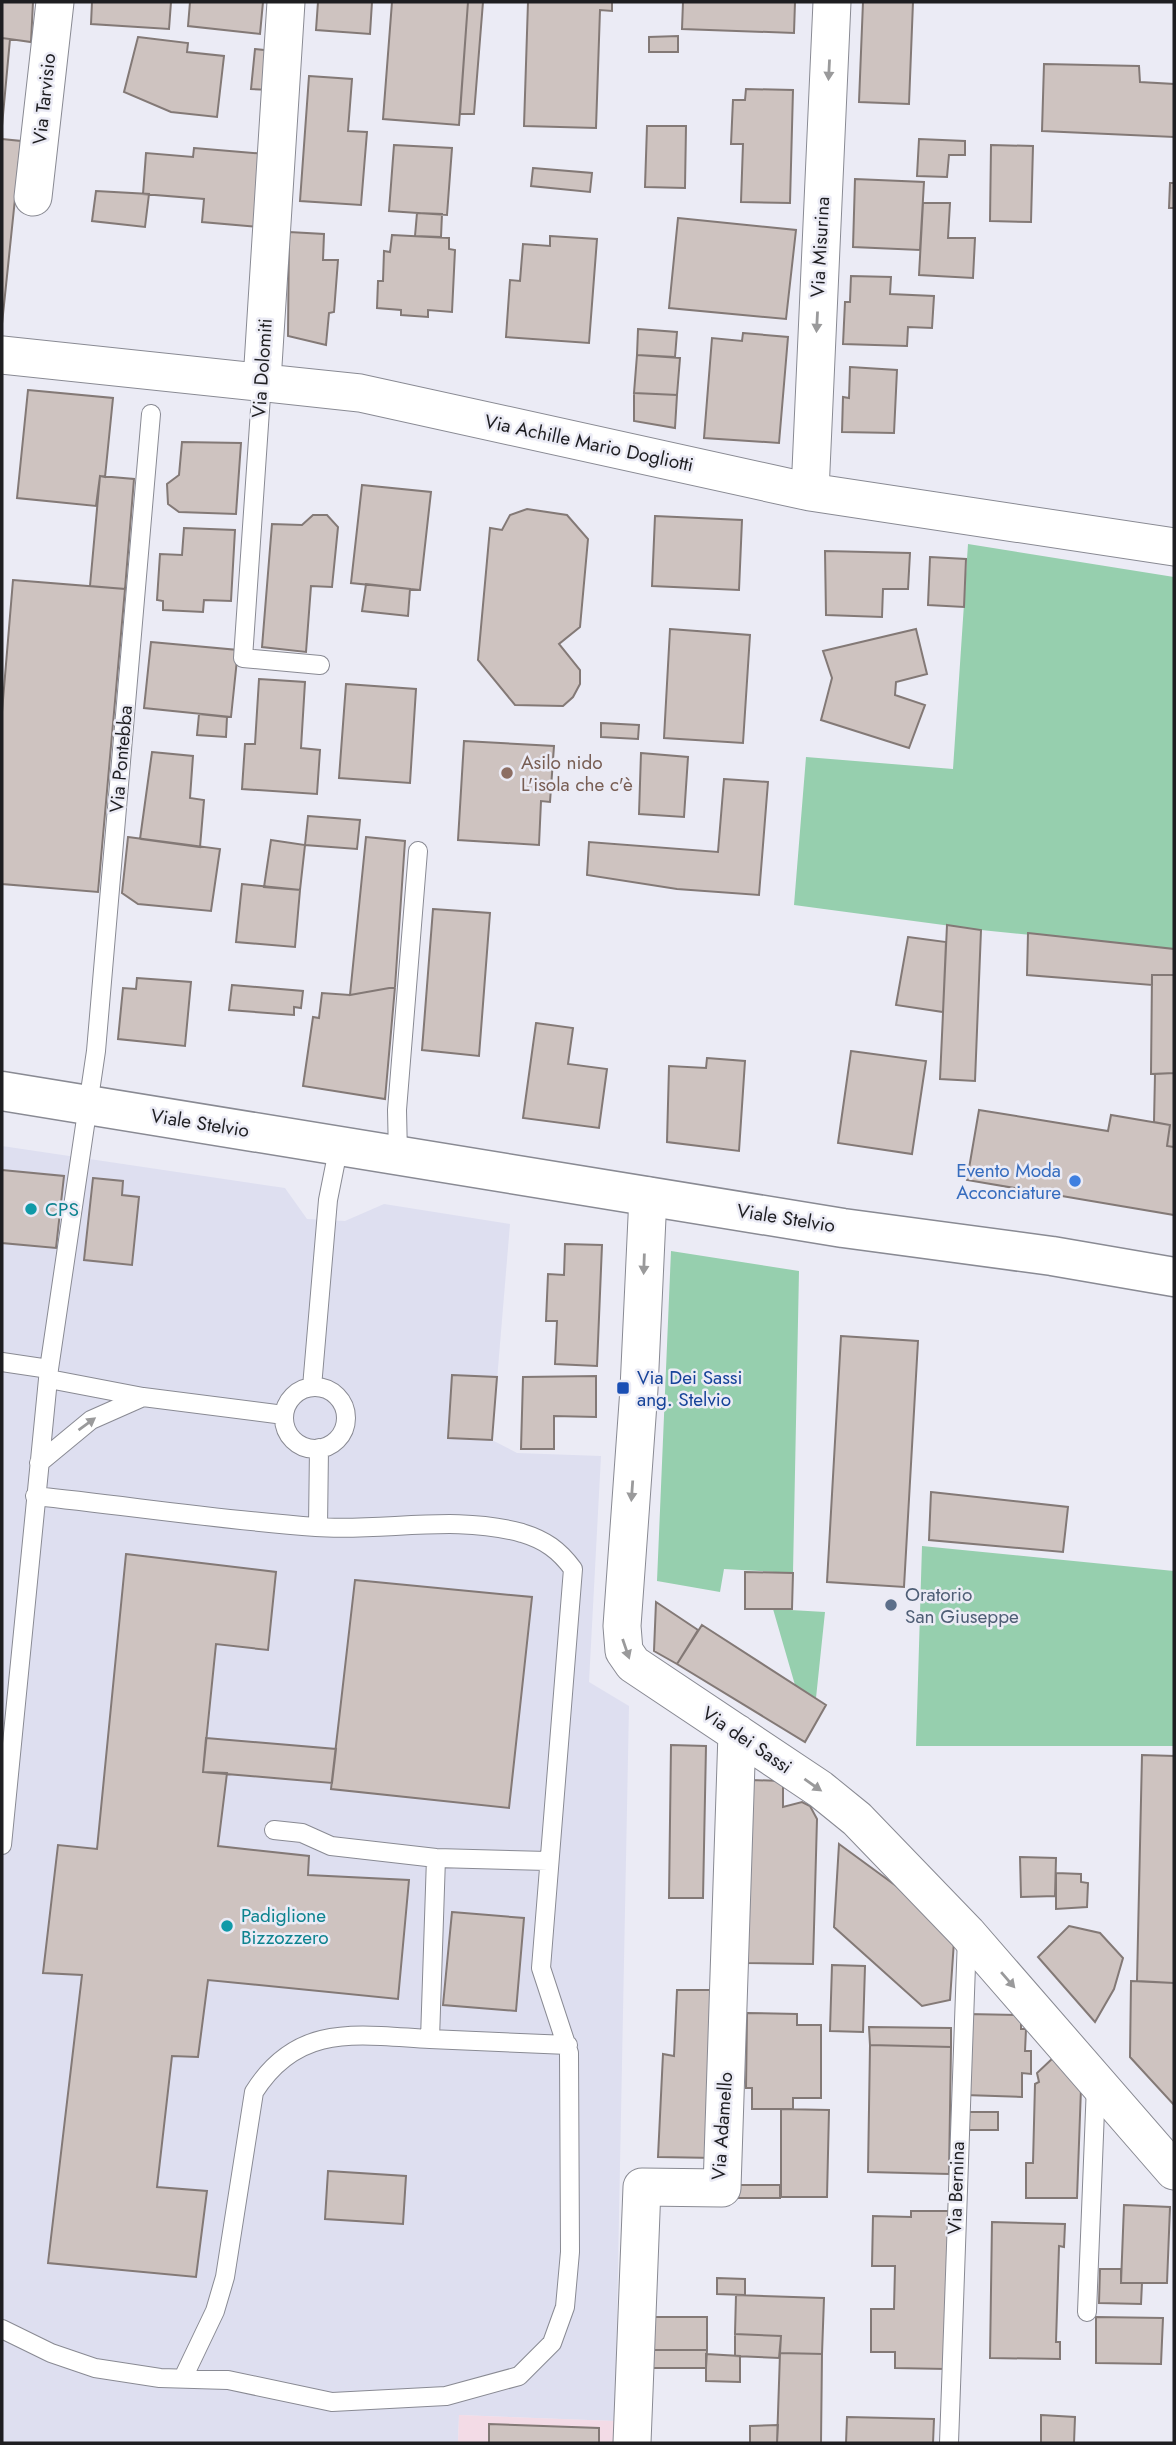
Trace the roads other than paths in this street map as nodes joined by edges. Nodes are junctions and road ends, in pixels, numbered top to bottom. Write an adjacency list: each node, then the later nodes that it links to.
1 (55, 2): 4 (street, Via Tarvisio)
2 (286, 2): 6 (street, Via Dolomiti)
3 (832, 2): 8 (street, Via Misurina, one-way to 8)
4 (33, 197)
5 (2, 355): 6 (street, Via Achille Mario Dogliotti)
6 (262, 381): 8 (street, Via Achille Mario Dogliotti); 10 (lane, Via Dolomiti)
7 (151, 414): 13 (lane, Via Pontebba)
8 (810, 492): 9 (street, Via Achille Mario Dogliotti)
9 (1174, 547)
10 (320, 665)
11 (418, 852): 15 (lane)
12 (2, 1091): 13 (street, Viale Stelvio)
13 (88, 1104): 14 (street, Viale Stelvio); 19 (lane, Via Pontebba)
14 (339, 1145): 15 (street, Viale Stelvio); 20 (lane)
15 (398, 1155): 16 (street, Viale Stelvio)
16 (648, 1196): 17 (street, Viale Stelvio); 27 (street, Via dei Sassi, one-way to 27)
17 (1174, 1277)
18 (2, 1362): 19 (lane)
19 (49, 1374): 21 (lane); 24 (lane, Via Pontebba)
20 (312, 1387): 22 (lane); 23 (lane)
21 (143, 1396): 22 (lane); 24 (lane, one-way to 21)
22 (284, 1415): 23 (lane)
23 (318, 1448): 26 (lane)
24 (39, 1463): 25 (lane, Via Pontebba)
25 (36, 1496): 26 (lane); 29 (lane, Via Pontebba)
26 (318, 1527): 31 (lane)
27 (737, 1733): 32 (street, Via dei Sassi, one-way to 32); 40 (street, Via Adamello)
28 (274, 1830): 30 (lane)
29 (2, 1845)
30 (436, 1858): 31 (lane); 33 (lane)
31 (548, 1861): 34 (lane)
32 (967, 1933): 35 (street, Via dei Sassi, one-way to 35); 41 (lane, Via Bernina)
33 (430, 2039): 34 (lane); 39 (lane)
34 (568, 2045): 39 (lane)
35 (1096, 2084): 36 (street, Via dei Sassi); 37 (lane)
36 (1174, 2171)
37 (1087, 2312)
38 (2, 2329): 39 (lane)
39 (183, 2378)
40 (632, 2443)
41 (949, 2443)

